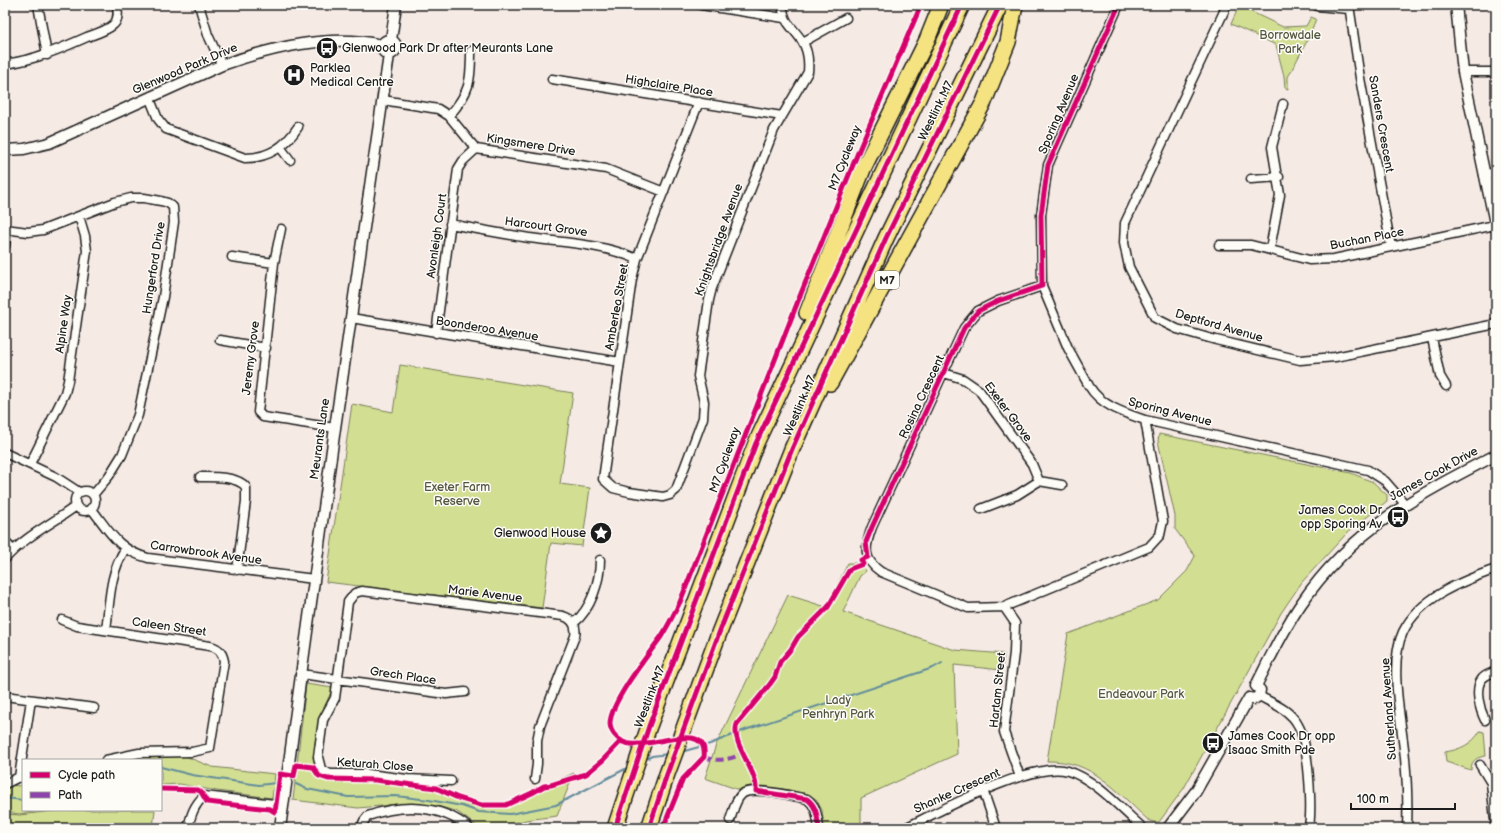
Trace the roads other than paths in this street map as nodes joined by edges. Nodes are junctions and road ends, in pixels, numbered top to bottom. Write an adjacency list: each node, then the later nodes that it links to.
1 (38, 5): 22 (street)
2 (118, 5): 22 (street)
3 (199, 5): 25 (street)
4 (396, 5): 18 (street)
5 (701, 5): 16 (street)
6 (783, 5): 16 (street)
7 (941, 5): 69 (highway)
8 (962, 5): 69 (highway, Westlink M7)
9 (1000, 5): 83 (highway, Westlink M7 / M7)
10 (1015, 5): 83 (highway, M7)
11 (1119, 5): 57 (street, Sporing Avenue)
12 (1227, 5): 61 (street, Deptford Avenue)
13 (1456, 5): 26 (street)
14 (1317, 6): 15 (street)
15 (1349, 7): 52 (street, Sanders Crescent)
16 (784, 18): 19 (street, Knightsbridge Avenue)
17 (846, 18): 19 (street)
18 (392, 40): 20 (street); 23 (street)
19 (803, 42): 34 (street, Knightsbridge Avenue)
20 (382, 45): 23 (street); 25 (street, Glenwood Park Drive)
21 (471, 51): 33 (street)
22 (47, 55): 24 (street)
23 (389, 55): 30 (street, Meurants Lane)
24 (5, 64)
25 (222, 65): 29 (street, Glenwood Park Drive)
26 (1463, 72): 27 (street); 41 (street)
27 (1496, 72)
28 (552, 79): 31 (street, Highclaire Place)
29 (150, 99): 36 (street); 38 (street, Glenwood Park Drive)
30 (383, 100): 33 (street, Kingsmere Drive); 58 (street, Meurants Lane)
31 (699, 102): 34 (street, Highclaire Place); 44 (street, Amberlea Street)
32 (1283, 104): 42 (street)
33 (449, 116): 37 (street, Kingsmere Drive)
34 (782, 116): 74 (street, Knightsbridge Avenue)
35 (298, 127): 36 (street)
36 (280, 148): 39 (street)
37 (476, 149): 44 (street, Kingsmere Drive); 46 (street, Avonleigh Court)
38 (5, 150)
39 (290, 160)
40 (1496, 172): 41 (street)
41 (1484, 174): 47 (street)
42 (1278, 177): 43 (street); 53 (street)
43 (1251, 179)
44 (664, 192): 55 (street, Amberlea Street)
45 (79, 216): 49 (street, Hungerford Drive); 72 (street, Alpine Way); 78 (street, Hungerford Drive)
46 (450, 224): 55 (street, Harcourt Grove); 60 (street, Avonleigh Court)
47 (1496, 226): 52 (street, Buchan Place)
48 (281, 228): 56 (street, Jeremy Grove)
49 (6, 230): 51 (street)
50 (1219, 245): 53 (street, Buchan Place)
51 (5, 246)
52 (1391, 247): 53 (street, Buchan Place)
53 (1270, 249)
54 (232, 257): 56 (street)
55 (637, 259): 64 (street, Amberlea Street)
56 (274, 263): 63 (street, Jeremy Grove)
57 (1042, 286): 65 (street, Rosina Crescent); 67 (street, Sporing Avenue)
58 (351, 318): 60 (street, Boonderoo Avenue); 68 (street, Meurants Lane)
59 (1496, 324): 61 (street, Deptford Avenue)
60 (436, 333): 64 (street, Boonderoo Avenue)
61 (1432, 338): 66 (street)
62 (220, 340): 63 (street)
63 (266, 348): 68 (street, Jeremy Grove)
64 (620, 362): 74 (street, Amberlea Street)
65 (944, 373): 75 (street, Exeter Grove); 92 (street, Rosina Crescent)
66 (1446, 386)
67 (1145, 420): 79 (street, Sporing Avenue); 92 (street, Rosina Crescent)
68 (335, 428): 91 (street, Meurants Lane)
69 (756, 443): 120 (highway, Westlink M7)
70 (5, 453): 72 (street)
71 (1496, 455): 79 (street, James Cook Drive)
72 (30, 464): 77 (street)
73 (200, 477): 90 (street)
74 (602, 479)
75 (1039, 481): 76 (street); 82 (street)
76 (1062, 485)
77 (79, 492): 78 (street); 80 (street)
78 (93, 495): 81 (street)
79 (1405, 504): 101 (street, James Cook Drive)
80 (76, 506): 81 (street); 86 (street)
81 (91, 508): 85 (street, Carrowbrook Avenue)
82 (981, 509)
83 (766, 519): 121 (highway, Westlink M7 / M7)
84 (5, 542): 86 (street)
85 (125, 549): 90 (street, Carrowbrook Avenue); 95 (street)
86 (13, 550): 87 (street)
87 (5, 559)
88 (600, 560): 94 (street)
89 (1496, 569): 128 (street, Sutherland Avenue)
90 (237, 570): 91 (street, Carrowbrook Avenue)
91 (314, 579): 97 (street, Meurants Lane)
92 (1004, 607): 108 (street, Hartam Street)
93 (62, 620): 95 (street, Caleen Street)
94 (574, 623): 98 (street, Marie Avenue); 110 (street)
95 (106, 630): 106 (street, Caleen Street)
96 (1496, 671): 104 (street)
97 (300, 674): 98 (street); 114 (street, Meurants Lane)
98 (337, 679): 99 (street, Grech Place); 111 (street, Keturah Close)
99 (465, 692)
100 (5, 696): 102 (street)
101 (1254, 697): 126 (street); 127 (street)
102 (31, 700): 103 (street); 105 (street)
103 (94, 708)
104 (1485, 720)
105 (23, 759)
106 (111, 759)
107 (1480, 766): 129 (street)
108 (1020, 777): 113 (street, Shanke Crescent); 125 (street, Shanke Crescent)
109 (21, 778): 112 (street)
110 (535, 779)
111 (450, 781)
112 (5, 784)
113 (983, 790): 123 (street, Shanke Crescent); 124 (street)
114 (283, 805): 116 (street); 117 (street, Meurants Lane)
115 (730, 820): 122 (street)
116 (188, 828)
117 (280, 828)
118 (361, 828): 119 (street)
119 (469, 828)
120 (614, 828)
121 (649, 828)
122 (819, 828)
123 (905, 828)
124 (996, 828)
125 (1143, 828)
126 (1168, 828)
127 (1308, 828)
128 (1407, 828)
129 (1496, 828)

